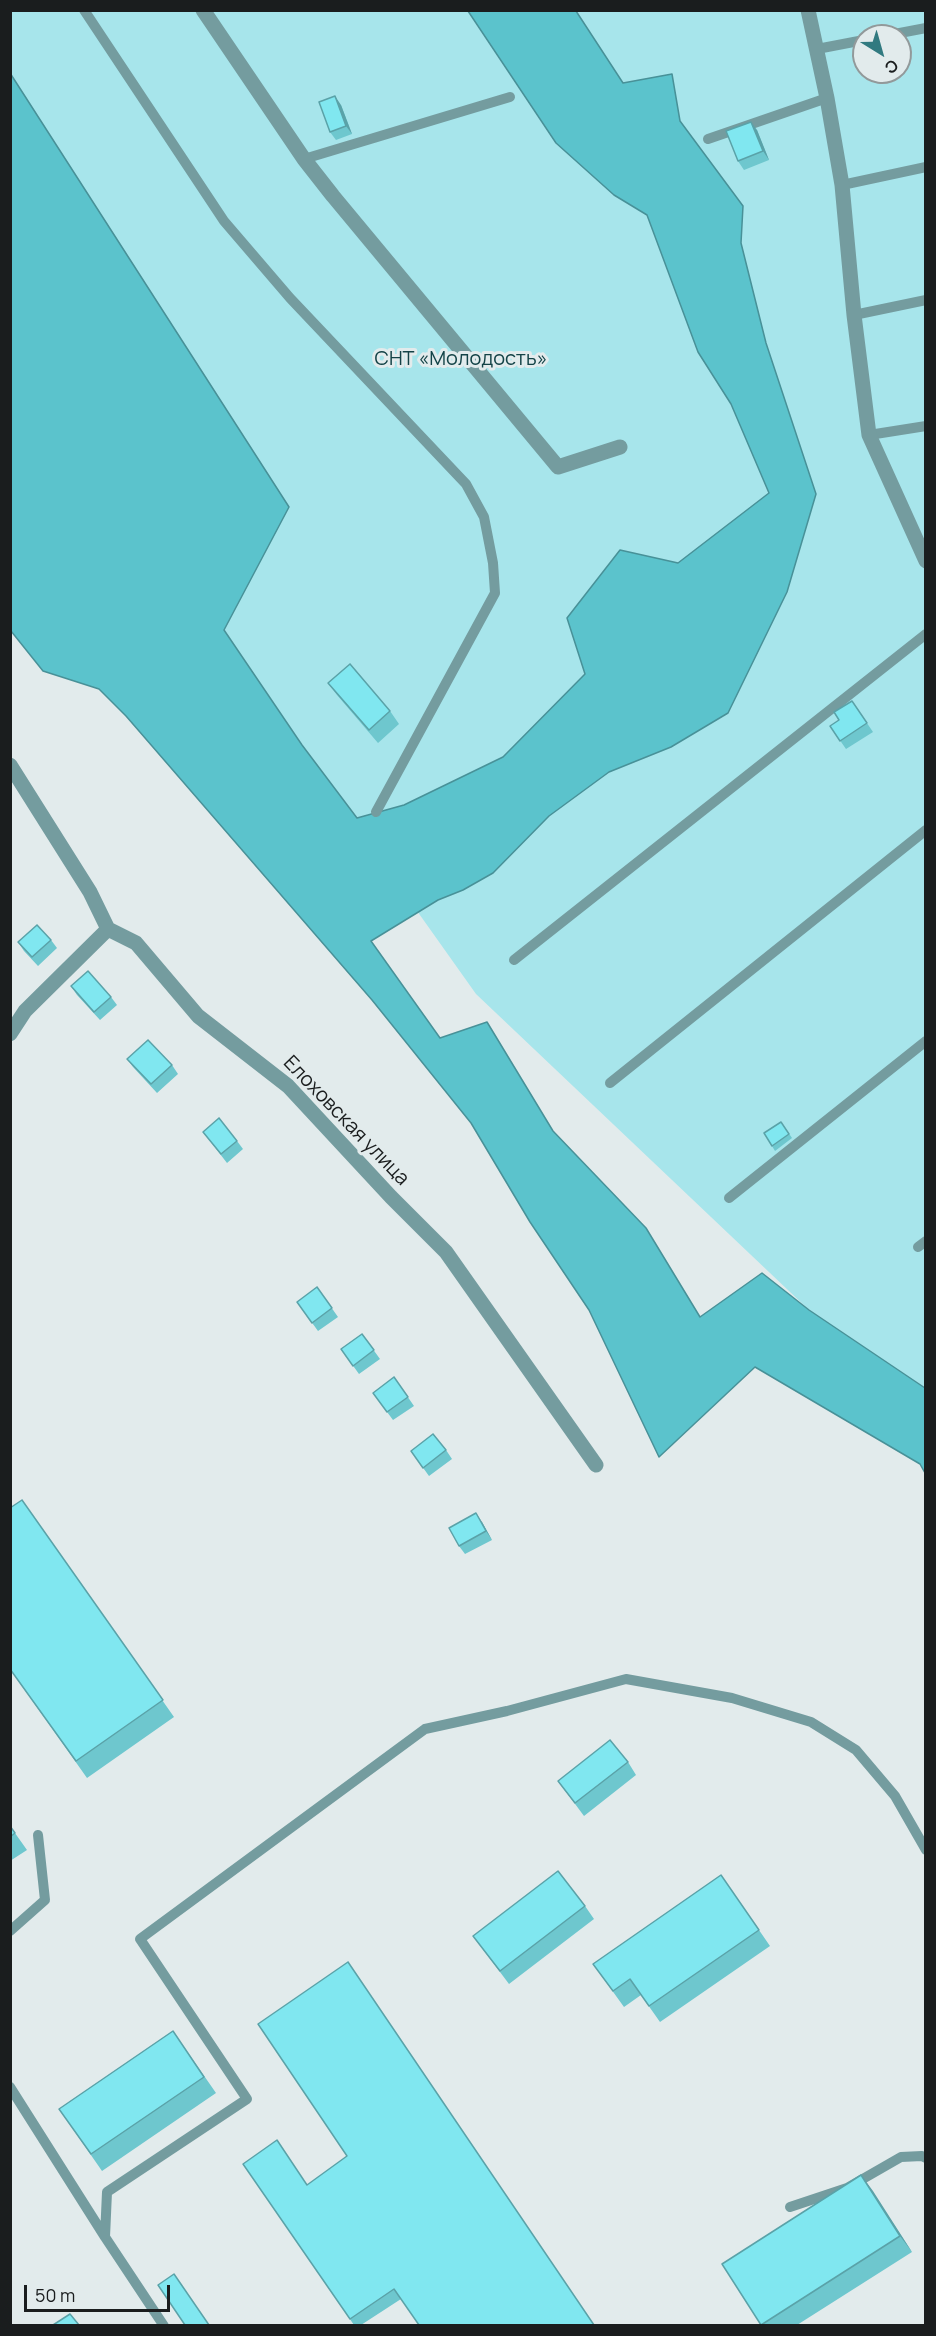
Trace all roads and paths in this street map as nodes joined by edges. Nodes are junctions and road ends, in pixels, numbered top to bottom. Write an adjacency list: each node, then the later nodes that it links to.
1 (84, 10): 20 (lane)
2 (202, 10): 9 (street)
3 (808, 10): 5 (street)
4 (852, 42): 5 (lane)
5 (817, 49): 7 (street)
6 (510, 97): 9 (lane)
7 (827, 98): 8 (lane); 11 (street)
8 (708, 139)
9 (304, 159): 16 (street)
10 (926, 168): 11 (lane)
11 (842, 185): 13 (street)
12 (926, 300): 13 (lane)
13 (854, 315): 15 (street)
14 (926, 426): 15 (lane)
15 (869, 435): 17 (street)
16 (620, 447)
17 (925, 557)
18 (926, 634): 23 (lane)
19 (10, 765): 22 (street)
20 (376, 812)
21 (926, 830): 26 (lane)
22 (108, 929): 24 (street); 28 (street, Елоховская улица)
23 (514, 960)
24 (10, 1034)
25 (926, 1041): 27 (lane)
26 (610, 1083)
27 (729, 1198)
28 (596, 1465)
29 (38, 1835): 31 (lane)
30 (926, 1850): 35 (lane)
31 (10, 1931)
32 (10, 2087): 35 (lane)
33 (926, 2158): 34 (lane)
34 (790, 2206)
35 (105, 2237): 36 (lane)
36 (165, 2325)

